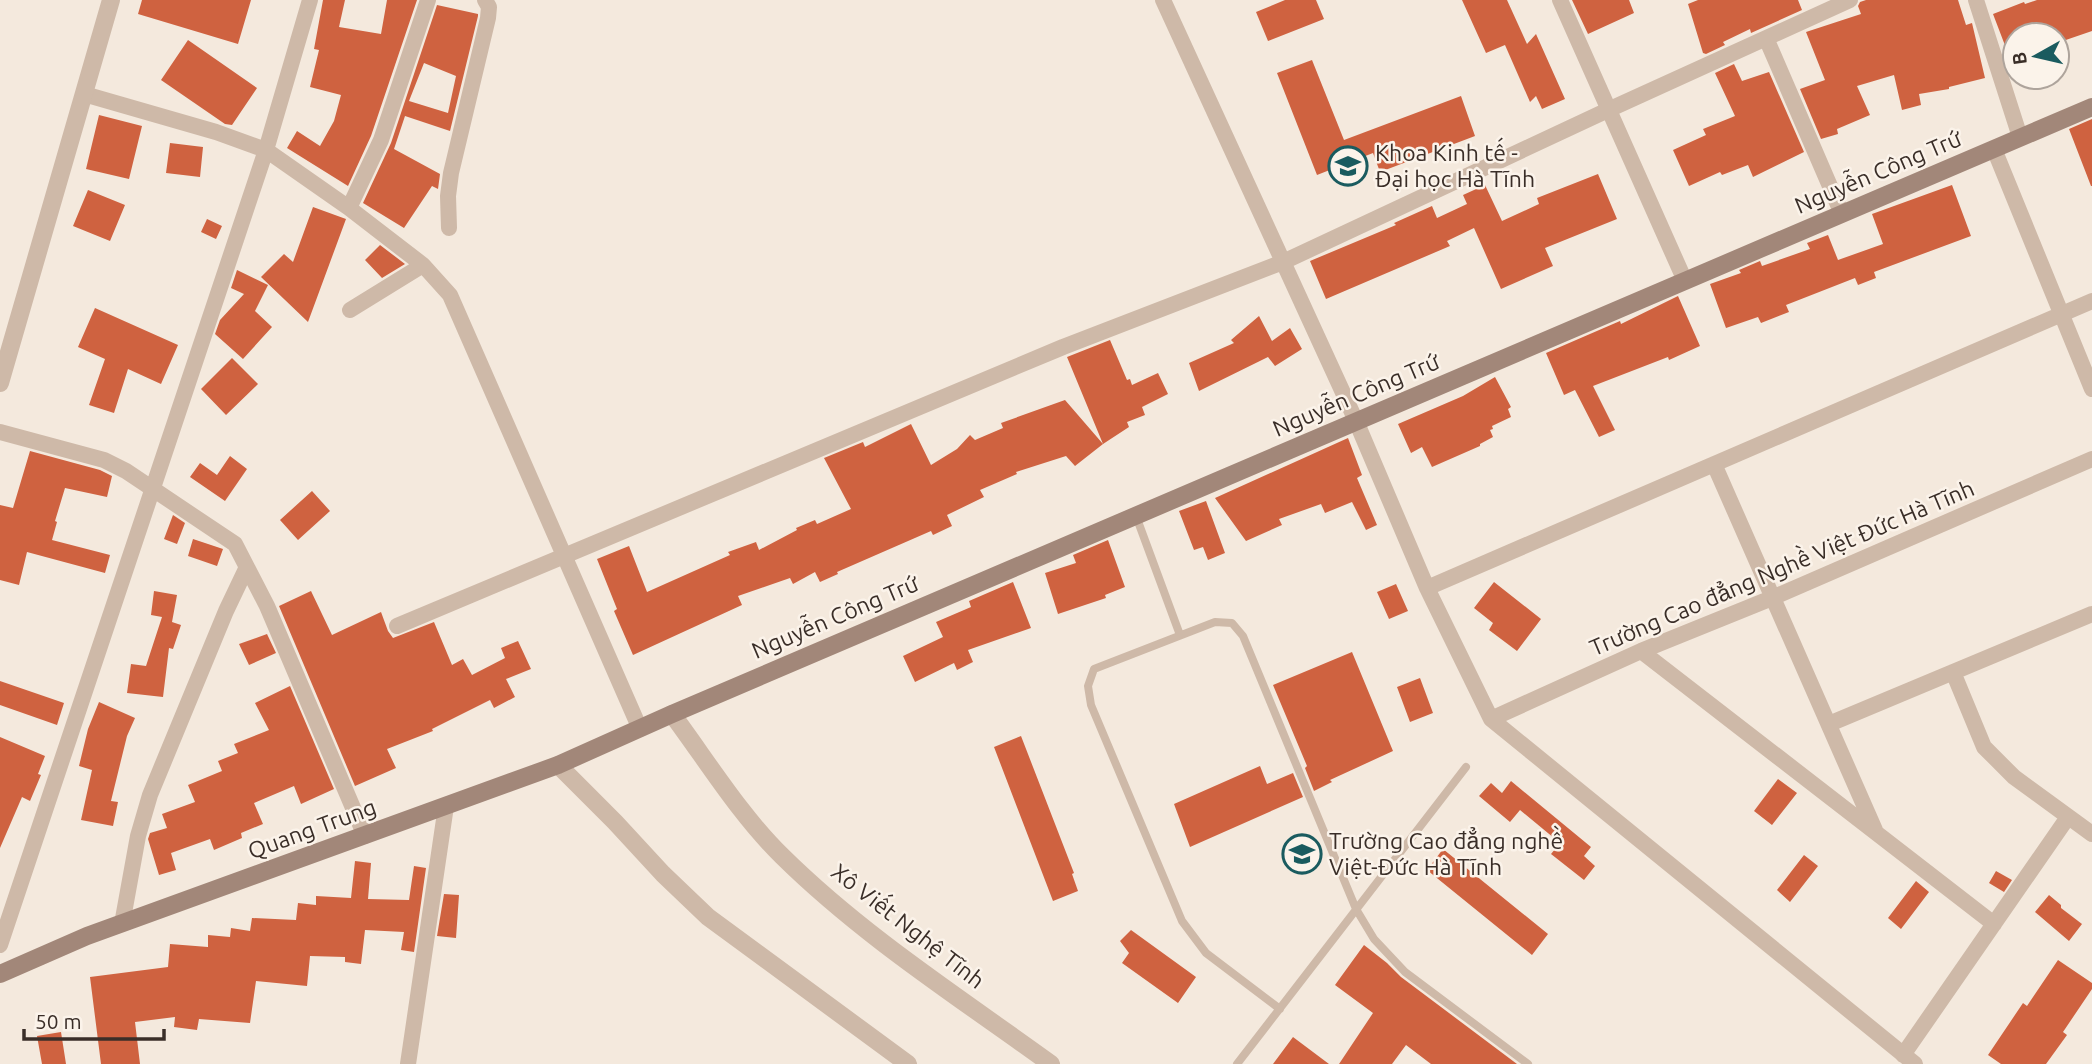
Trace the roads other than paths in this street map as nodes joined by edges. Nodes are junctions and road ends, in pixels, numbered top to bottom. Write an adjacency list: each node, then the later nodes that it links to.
1 (111, 0): 10 (street)
2 (310, 0): 15 (street)
3 (428, 0): 16 (street)
4 (485, 0): 18 (street)
5 (1163, 0): 19 (street)
6 (1561, 0): 12 (street)
7 (1850, 0): 9 (street)
8 (1976, 0): 13 (street)
9 (1766, 38): 12 (street); 17 (street)
10 (84, 94): 15 (street); 25 (street)
11 (2092, 107): 13 (main road, Nguyễn Công Trứ)
12 (1608, 110): 19 (street); 21 (street)
13 (2021, 137): 14 (main road, Nguyễn Công Trứ)
14 (1994, 149): 17 (main road, Nguyễn Công Trứ); 24 (street)
15 (266, 150): 16 (street); 31 (street)
16 (349, 208): 20 (street)
17 (1842, 214): 21 (main road, Nguyễn Công Trứ)
18 (449, 228)
19 (1283, 262): 27 (street); 33 (street)
20 (423, 265): 23 (street); 33 (street)
21 (1685, 281): 27 (main road, Nguyễn Công Trứ)
22 (2092, 301): 24 (street)
23 (349, 310)
24 (2063, 313): 26 (street); 30 (street)
25 (0, 383)
26 (2092, 389)
27 (1356, 421): 32 (main road, Nguyễn Công Trứ); 35 (street)
28 (0, 432): 31 (street)
29 (2092, 459): 36 (street, Trường Cao đẳng Nghề Việt Đức Hà Tĩnh)
30 (1714, 464): 35 (street); 36 (street)
31 (153, 491): 34 (street); 56 (street)
32 (1136, 516): 39 (lane); 42 (main road, Nguyễn Công Trứ)
33 (563, 554): 38 (street); 45 (street)
34 (246, 569): 52 (street); 54 (street)
35 (1427, 588): 43 (street)
36 (1772, 598): 40 (street, Trường Cao đẳng Nghề Việt Đức Hà Tĩnh); 44 (street)
37 (2092, 614): 41 (street)
38 (397, 625)
39 (1180, 635): 53 (lane); 58 (lane)
40 (1641, 651): 43 (street, Trường Cao đẳng Nghề Việt Đức Hà Tĩnh); 50 (street)
41 (1953, 672): 44 (street); 49 (street)
42 (672, 713): 45 (main road, Nguyễn Công Trứ); 62 (street, Xô Viết Nghệ Tĩnh)
43 (1491, 719): 59 (street)
44 (1829, 724): 50 (street)
45 (640, 729): 46 (main road, Quang Trung)
46 (558, 765): 48 (main road, Quang Trung); 61 (street)
47 (1466, 767): 53 (lane)
48 (446, 806): 52 (main road, Quang Trung); 60 (street)
49 (2068, 817): 51 (street); 55 (street)
50 (1876, 831): 55 (street)
51 (2092, 834)
52 (365, 836): 54 (main road, Quang Trung)
53 (1356, 909): 58 (lane); 64 (lane)
54 (121, 924): 57 (main road, Quang Trung)
55 (1994, 924): 59 (street)
56 (0, 944)
57 (0, 974)
58 (1280, 1009): 63 (lane)
59 (1909, 1059)
60 (408, 1064)
61 (908, 1064)
62 (1051, 1064)
63 (1237, 1064)
64 (1528, 1064)

